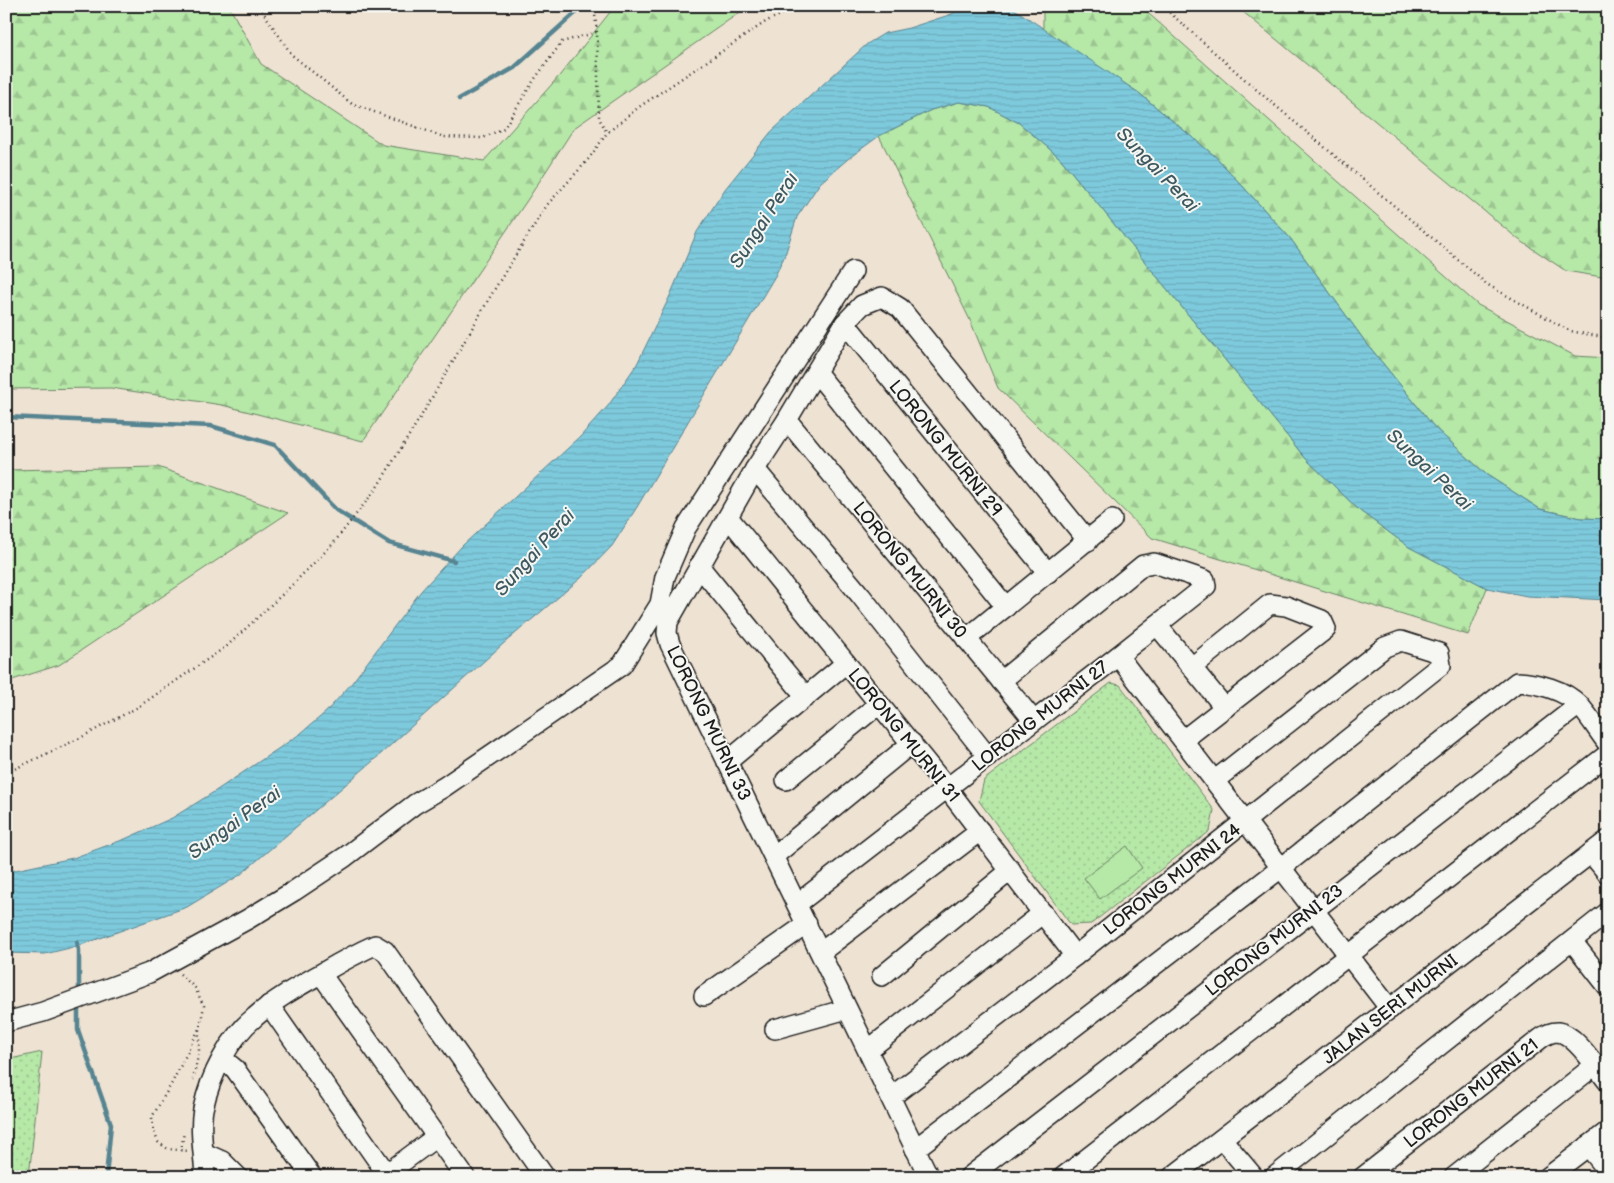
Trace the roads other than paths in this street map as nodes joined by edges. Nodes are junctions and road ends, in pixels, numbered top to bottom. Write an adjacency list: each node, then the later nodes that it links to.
1 (853, 271): 56 (street)
2 (845, 323): 3 (street, LORONG MURNI 33); 8 (street, LORONG MURNI 33); 10 (street, LORONG MURNI 29)
3 (816, 372): 4 (street, LORONG MURNI 33); 11 (street)
4 (787, 420): 5 (street, LORONG MURNI 33); 13 (street, LORONG MURNI 30)
5 (755, 469): 6 (street, LORONG MURNI 33); 27 (street)
6 (728, 517): 9 (street, LORONG MURNI 33); 15 (street, LORONG MURNI 31)
7 (1112, 520): 8 (street)
8 (1088, 541): 10 (street)
9 (699, 566): 18 (street); 28 (street, LORONG MURNI 33)
10 (1048, 573): 11 (street)
11 (1006, 607): 13 (street)
12 (1158, 624): 14 (street, LORONG MURNI 27); 16 (street); 17 (street, LORONG MURNI 27)
13 (966, 639): 17 (street, LORONG MURNI 30)
14 (1118, 656): 22 (street, LORONG MURNI 27); 23 (street)
15 (846, 663): 18 (street); 19 (street, LORONG MURNI 31)
16 (1192, 667): 21 (street); 21 (street)
17 (1001, 681): 22 (street, LORONG MURNI 30)
18 (806, 696): 28 (street)
19 (879, 704): 24 (street, LORONG MURNI 31); 29 (street)
20 (1579, 705): 25 (street); 37 (street); 41 (street, LORONG MURNI 23)
21 (1224, 708): 23 (street)
22 (1034, 721): 27 (street, LORONG MURNI 27)
23 (1183, 740): 30 (street)
24 (912, 743): 31 (street, LORONG MURNI 31); 36 (street)
25 (1608, 744)
26 (1608, 754): 47 (street)
27 (988, 757): 31 (street, LORONG MURNI 27)
28 (727, 762): 36 (street, LORONG MURNI 33)
29 (786, 780)
30 (1214, 782): 32 (street); 32 (street, LORONG MURNI 24)
31 (947, 788): 33 (street, LORONG MURNI 31); 40 (street, LORONG MURNI 27)
32 (1245, 822): 37 (street); 48 (street, LORONG MURNI 24)
33 (980, 830): 38 (street, LORONG MURNI 31); 46 (street)
34 (1608, 840): 35 (street, JALAN SERI MURNI)
35 (1591, 853): 39 (street); 55 (street, JALAN SERI MURNI)
36 (774, 856): 40 (street, LORONG MURNI 33)
37 (1281, 868): 41 (street); 67 (street)
38 (1010, 870): 43 (street, LORONG MURNI 31); 50 (street)
39 (1608, 874)
40 (797, 904): 44 (street, LORONG MURNI 33)
41 (1313, 910): 47 (street); 77 (street, LORONG MURNI 23)
42 (1608, 912): 45 (street)
43 (1043, 913): 48 (street, LORONG MURNI 31); 58 (street)
44 (807, 924): 46 (street, LORONG MURNI 33); 52 (street)
45 (1572, 941): 51 (street); 81 (street)
46 (821, 952): 54 (street, LORONG MURNI 33)
47 (1348, 954): 55 (street); 78 (street)
48 (1075, 956): 62 (street, LORONG MURNI 24)
49 (321, 974): 53 (street); 64 (street); 75 (street)
50 (882, 976)
51 (1608, 987)
52 (704, 996)
53 (269, 1005): 59 (street); 70 (street)
54 (847, 1009): 57 (street); 58 (street, LORONG MURNI 33)
55 (1390, 1009): 65 (street, JALAN SERI MURNI)
56 (6, 1022)
57 (775, 1029)
58 (868, 1050): 62 (street, LORONG MURNI 33)
59 (223, 1059): 68 (street); 73 (street)
60 (1594, 1066): 61 (street); 82 (street, LORONG MURNI 21); 83 (street)
61 (1608, 1082)
62 (891, 1097): 67 (street, LORONG MURNI 33)
63 (1608, 1131): 66 (street)
64 (436, 1137): 70 (street); 74 (street)
65 (1222, 1138): 79 (street, JALAN SERI MURNI); 80 (street)
66 (1588, 1146): 69 (street); 84 (street)
67 (915, 1149): 76 (street, LORONG MURNI 33)
68 (204, 1153): 71 (street); 72 (street)
69 (1608, 1171)
70 (385, 1176)
71 (204, 1177)
72 (238, 1177)
73 (312, 1177)
74 (465, 1177)
75 (545, 1177)
76 (929, 1177)
77 (969, 1177)
78 (1063, 1177)
79 (1172, 1177)
80 (1254, 1177)
81 (1274, 1177)
82 (1363, 1177)
83 (1454, 1177)
84 (1548, 1177)

